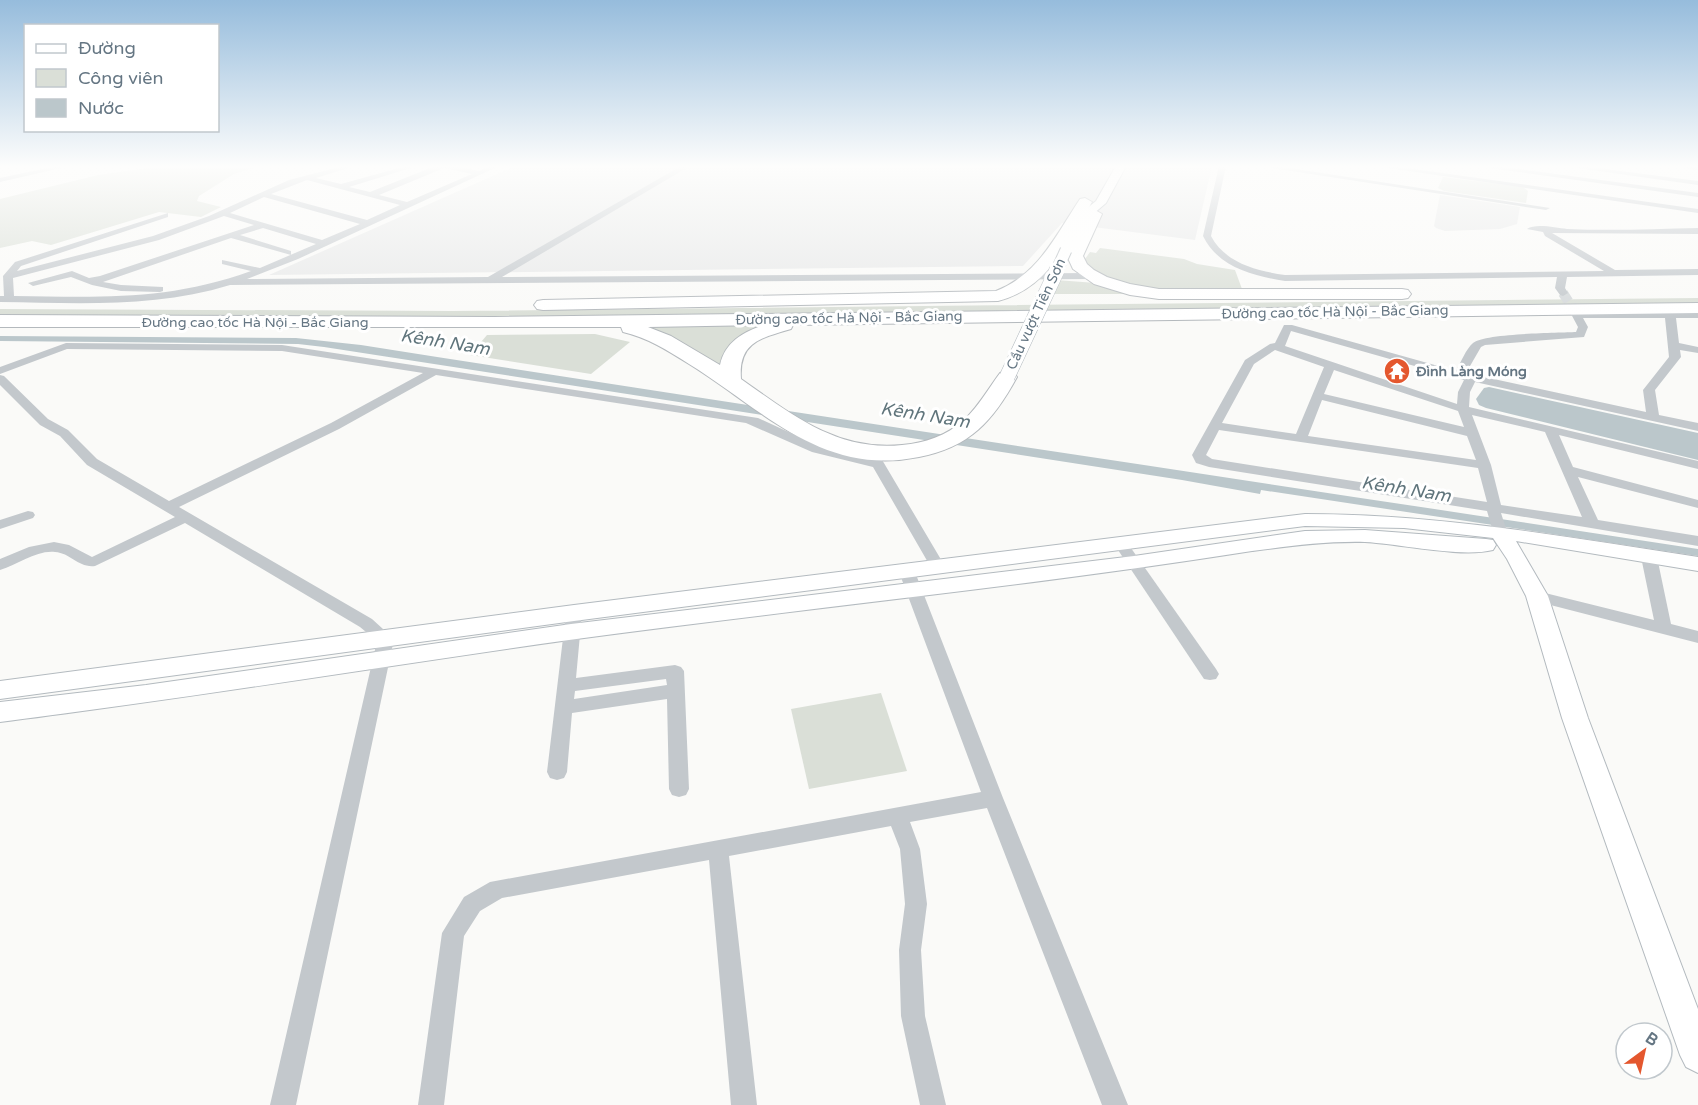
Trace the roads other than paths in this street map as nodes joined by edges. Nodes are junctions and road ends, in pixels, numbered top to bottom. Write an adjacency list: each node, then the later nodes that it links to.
1 (157, 218): 26 (street)
2 (211, 218): 19 (street)
3 (238, 218): 14 (street)
4 (347, 218): 13 (street)
5 (379, 218): 13 (street)
6 (597, 218): 36 (street)
7 (1079, 218): 34 (highway)
8 (1083, 218): 58 (main road, Cầu vượt Tiên Sơn, bridge)
9 (1086, 218): 35 (highway)
10 (1211, 218): 32 (street)
11 (1532, 218): 15 (street)
12 (1546, 218): 16 (street)
13 (367, 223): 21 (street)
14 (262, 225): 18 (street); 21 (street)
15 (1531, 229): 16 (street); 29 (street)
16 (1547, 230): 17 (street); 30 (street)
17 (1698, 231)
18 (230, 235): 23 (street); 24 (street)
19 (156, 238): 20 (street); 33 (street)
20 (167, 242)
21 (323, 243): 28 (street)
22 (178, 245): 23 (street)
23 (189, 249): 37 (street)
24 (288, 253)
25 (225, 262): 28 (street)
26 (18, 264): 27 (street); 33 (street)
27 (0, 267)
28 (261, 271): 38 (street)
29 (1597, 272): 30 (street); 32 (street)
30 (1612, 272): 31 (street)
31 (1698, 272)
32 (1563, 273): 42 (street)
33 (8, 276): 44 (street)
34 (1034, 276): 35 (street); 36 (street); 45 (highway)
35 (1091, 276): 43 (highway)
36 (489, 280): 38 (street)
37 (93, 281): 39 (street); 40 (street)
38 (230, 282): 44 (street)
39 (33, 283)
40 (179, 290)
41 (1698, 292): 43 (highway, Đường cao tốc Hà Nội - Bắc Giang)
42 (1563, 293)
43 (1427, 295): 45 (highway, Đường cao tốc Hà Nội - Bắc Giang)
44 (3, 301): 45 (highway, Đường cao tốc Hà Nội - Bắc Giang)
45 (504, 307)
46 (1698, 308): 48 (highway, Đường cao tốc Hà Nội - Bắc Giang)
47 (1670, 314): 49 (street); 52 (street); 59 (street)
48 (1065, 315): 51 (highway, Đường cao tốc Hà Nội - Bắc Giang); 61 (highway)
49 (1698, 315)
50 (0, 321): 51 (highway, Đường cao tốc Hà Nội - Bắc Giang)
51 (284, 322): 61 (highway)
52 (1675, 346): 54 (street); 64 (street)
53 (1279, 347): 55 (street); 59 (street); 65 (street)
54 (1698, 350)
55 (1330, 365): 62 (street); 63 (street)
56 (0, 370): 57 (street)
57 (433, 372): 70 (street); 75 (street)
58 (1006, 377): 70 (highway)
59 (1465, 377): 63 (street); 64 (street)
60 (0, 378): 75 (street)
61 (731, 381): 70 (highway)
62 (1318, 396): 68 (street); 69 (street)
63 (1463, 408): 67 (street); 68 (street)
64 (1653, 417): 66 (street)
65 (1214, 426): 69 (street); 78 (street)
66 (1698, 427)
67 (1549, 428): 72 (street); 73 (street)
68 (1472, 433): 71 (street)
69 (1301, 438): 71 (street)
70 (874, 458): 87 (street)
71 (1484, 465): 78 (street)
72 (1698, 465)
73 (1568, 470): 74 (street); 79 (street)
74 (1698, 504)
75 (168, 507): 77 (street)
76 (28, 515): 80 (street)
77 (186, 517): 86 (street); 93 (street)
78 (1497, 519): 79 (street); 82 (main road); 83 (main road); 84 (main road); 89 (main road)
79 (1592, 523): 81 (street)
80 (0, 525)
81 (1698, 542)
82 (1121, 544): 84 (street); 87 (main road)
83 (1649, 557): 85 (main road); 91 (street)
84 (1134, 563): 88 (main road); 94 (street)
85 (1698, 564)
86 (0, 565)
87 (938, 568): 88 (main road)
88 (911, 581): 90 (main road); 101 (street)
89 (1537, 596): 91 (street); 104 (main road)
90 (572, 622): 93 (main road); 95 (street)
91 (1664, 628): 92 (street)
92 (1698, 637)
93 (384, 650): 97 (main road); 105 (street)
94 (1210, 674)
95 (565, 686): 96 (street); 98 (street)
96 (674, 691): 98 (street); 100 (street)
97 (1, 692)
98 (563, 708): 99 (street)
99 (557, 772)
100 (680, 789)
101 (993, 798): 102 (street); 109 (street)
102 (898, 816): 103 (street); 108 (street)
103 (718, 849): 106 (street); 107 (street)
104 (1698, 1056)
105 (283, 1105)
106 (431, 1105)
107 (744, 1105)
108 (933, 1105)
109 (1115, 1105)

